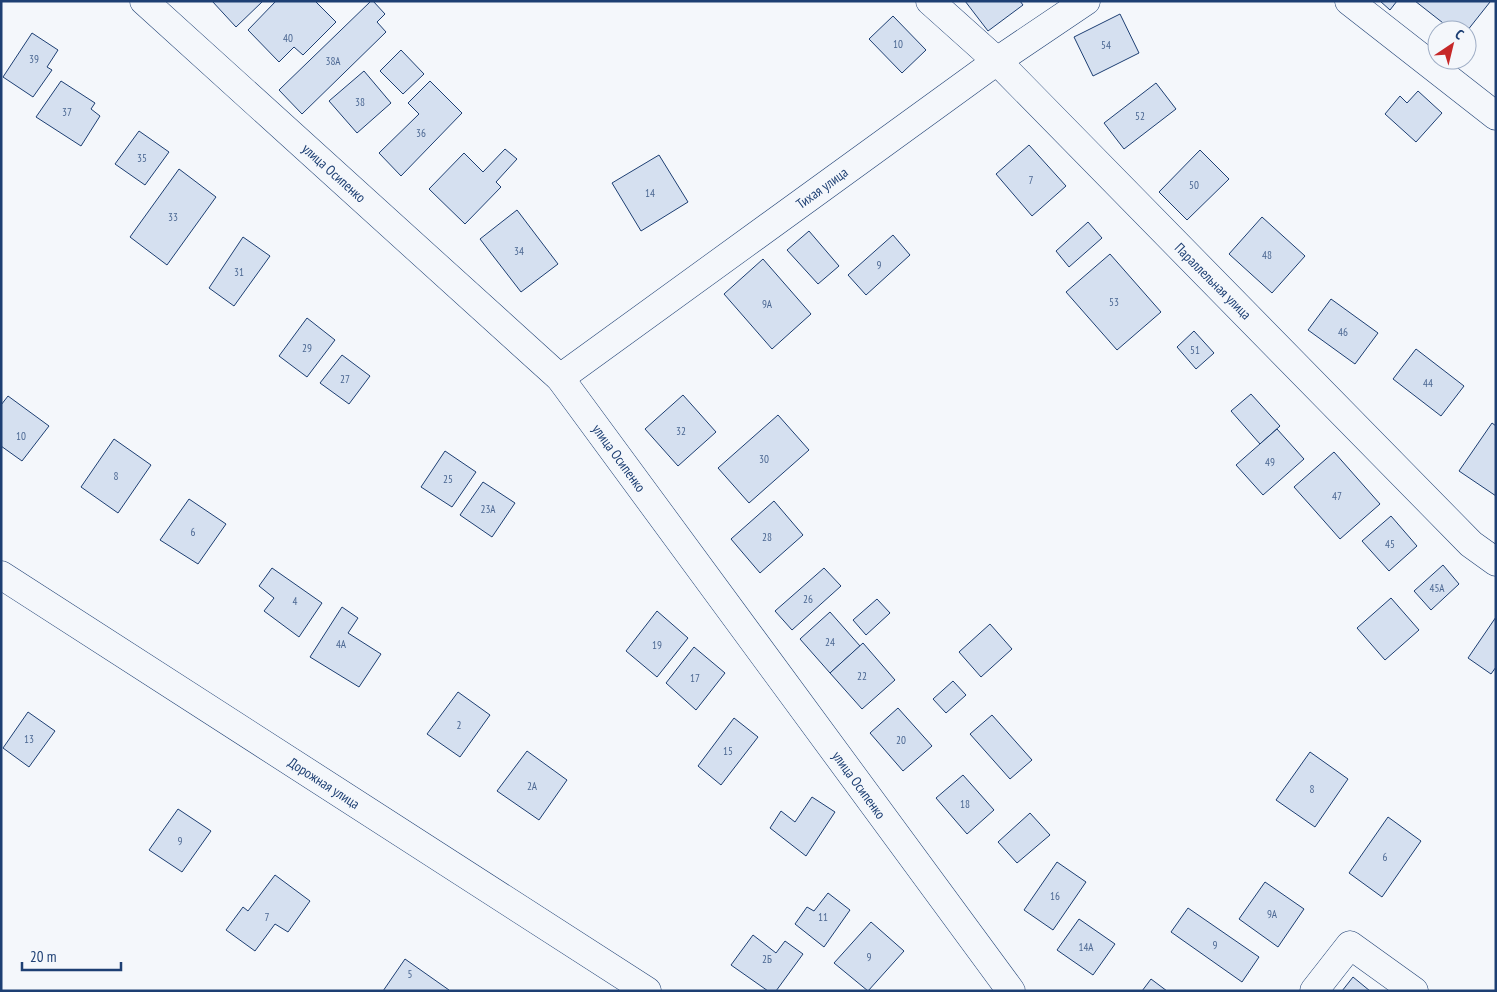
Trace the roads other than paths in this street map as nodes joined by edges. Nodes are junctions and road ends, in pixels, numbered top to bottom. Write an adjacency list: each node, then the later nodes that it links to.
1 (144, 1): 7 (street, улица Осипенко)
2 (930, 1): 5 (street, Параллельная улица)
3 (1086, 1): 5 (street, Тихая улица)
4 (1349, 1): 6 (street)
5 (997, 61): 7 (street, Тихая улица); 8 (street, Параллельная улица)
6 (1496, 116)
7 (560, 378): 11 (street, улица Осипенко)
8 (1496, 562)
9 (1, 575): 10 (street, Дорожная улица)
10 (647, 991)
11 (1011, 991)
12 (1314, 991): 13 (street)
13 (1414, 991)

